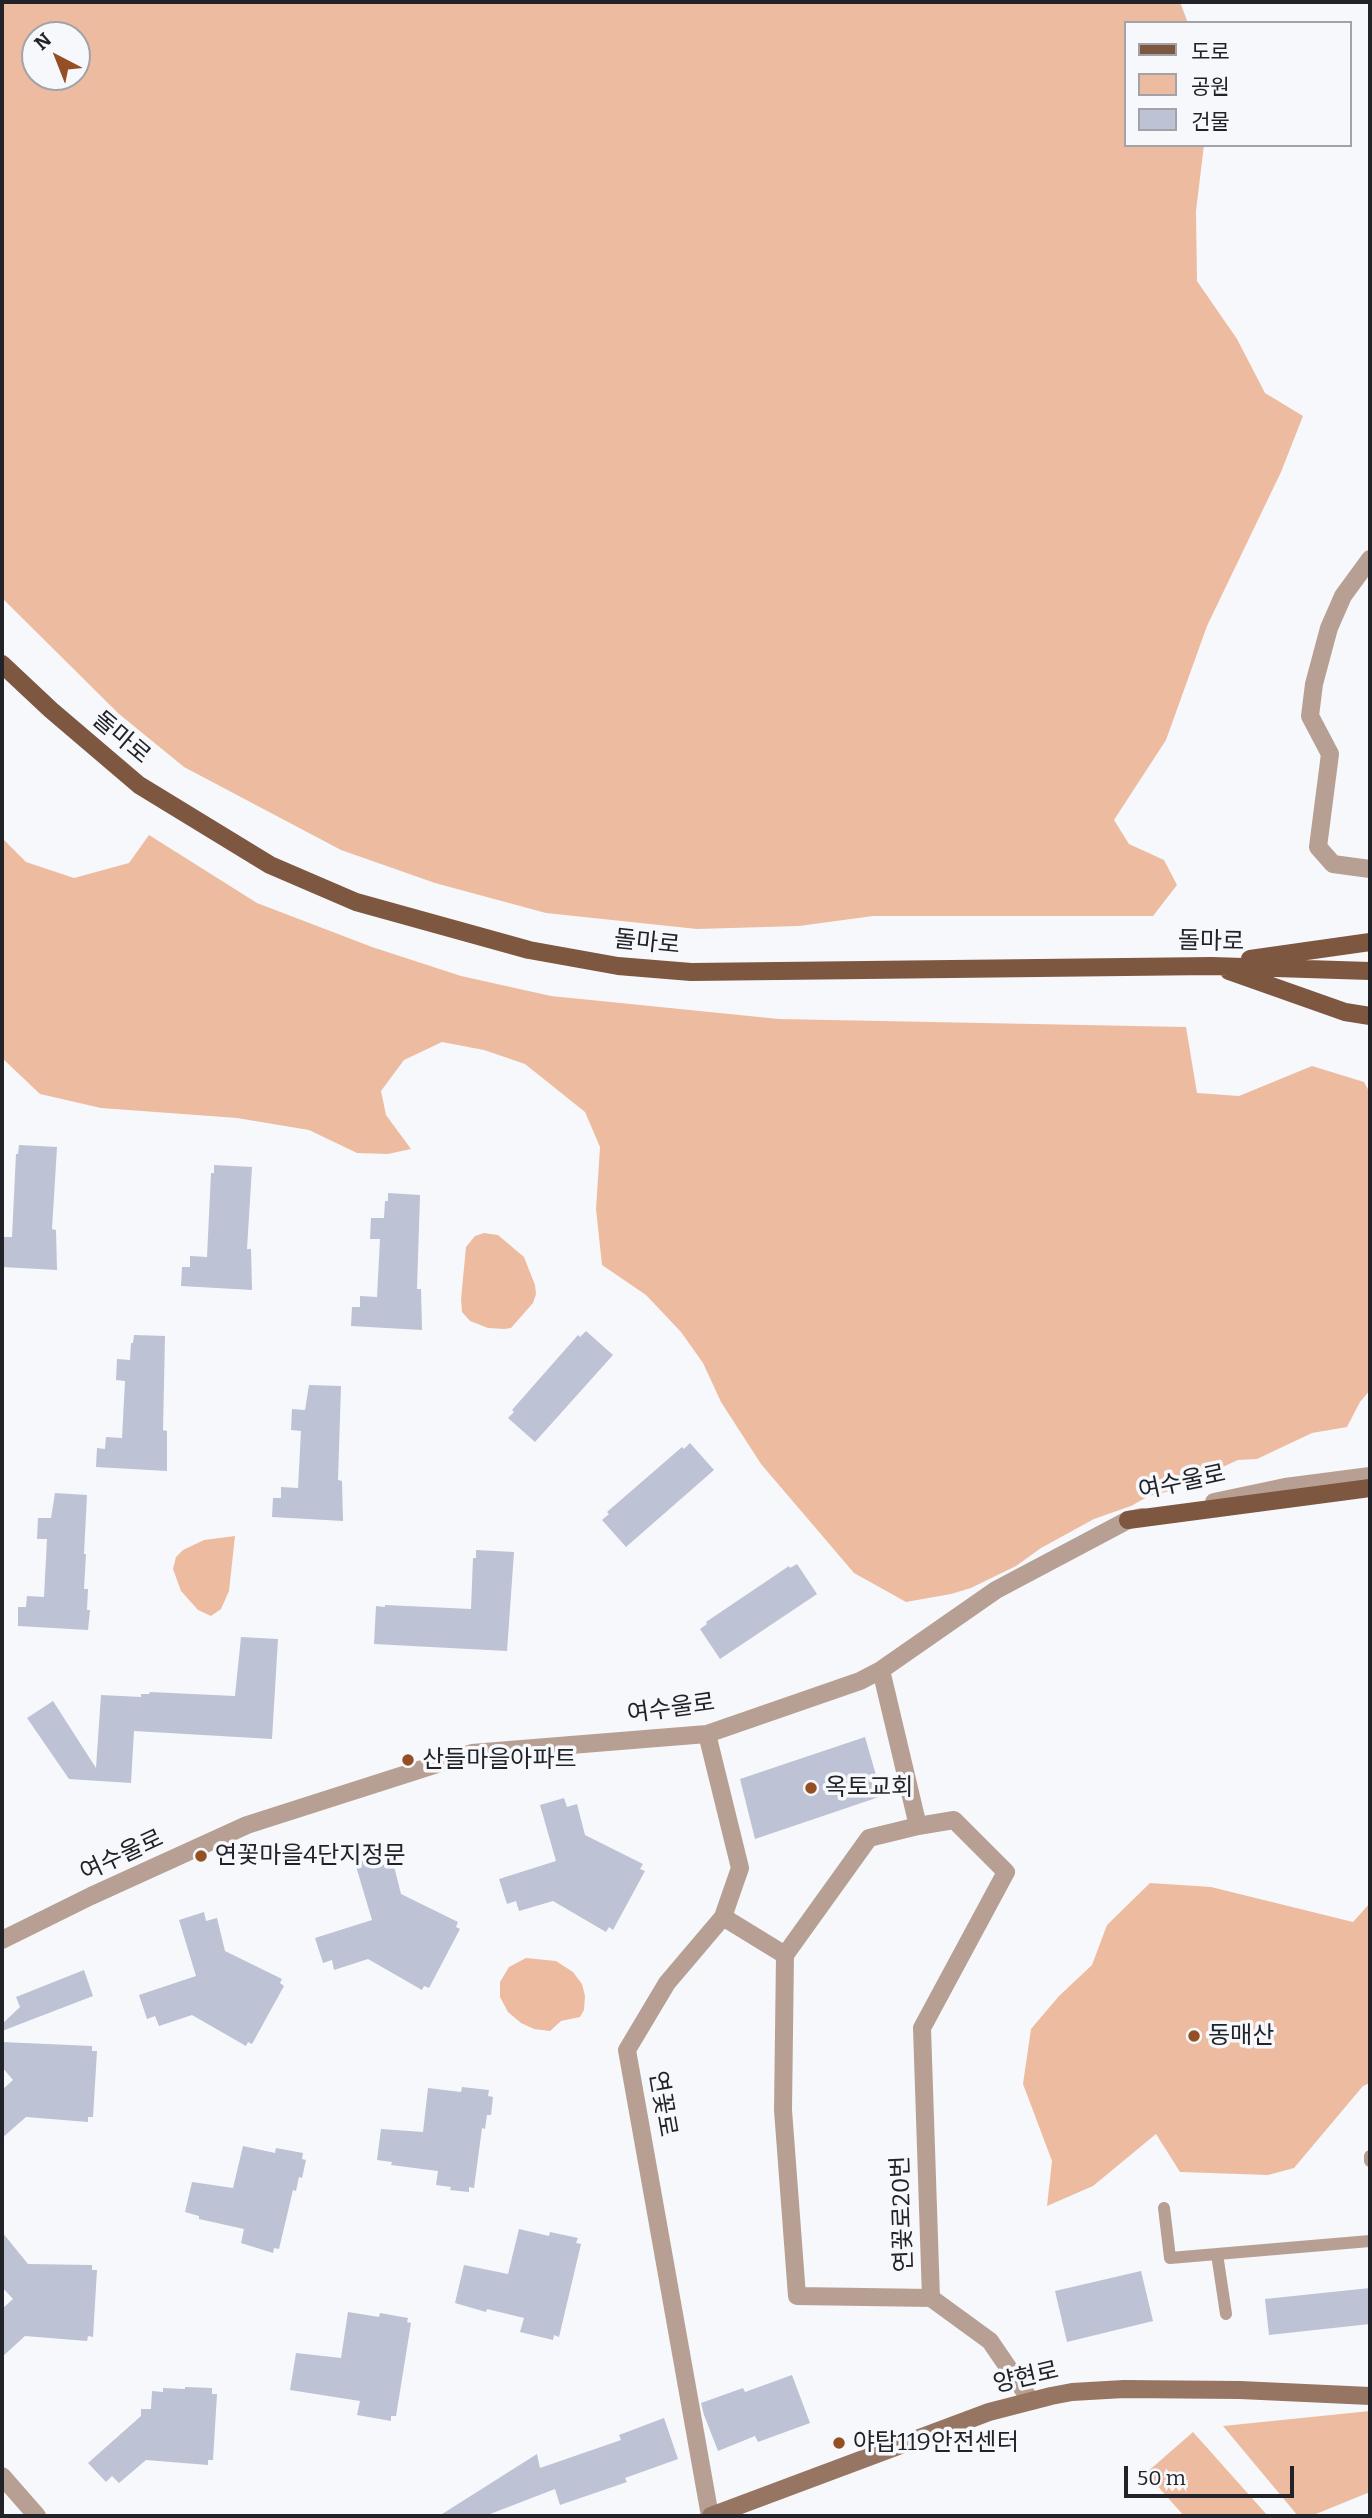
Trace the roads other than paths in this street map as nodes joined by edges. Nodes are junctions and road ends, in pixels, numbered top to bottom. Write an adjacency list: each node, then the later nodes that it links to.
1 (1370, 559): 3 (street)
2 (2, 664): 5 (main road, 돌마로)
3 (1370, 869)
4 (1370, 942): 5 (main road)
5 (1212, 966): 6 (main road, 돌마로); 7 (main road)
6 (1370, 971)
7 (1370, 1016)
8 (1370, 1476): 10 (street, 여수울로)
9 (1370, 1488): 10 (main road)
10 (1128, 1520): 11 (street, 여수울로)
11 (881, 1670): 12 (street, 여수울로); 13 (street)
12 (707, 1734): 14 (street, 연꽃로); 15 (street, 여수울로)
13 (918, 1826): 16 (street); 20 (street, 연꽃로20번)
14 (723, 1917): 16 (street); 26 (street, 연꽃로)
15 (2, 1940)
16 (785, 1955): 20 (street, 연꽃로20번)
17 (1164, 2208): 19 (lane)
18 (1370, 2241): 19 (lane)
19 (1217, 2254): 21 (lane)
20 (931, 2298): 23 (street)
21 (1226, 2314)
22 (1370, 2396): 23 (main road, 양현로)
23 (1031, 2401): 26 (main road, 양현로)
24 (2, 2476): 25 (street)
25 (37, 2516)
26 (711, 2516)

